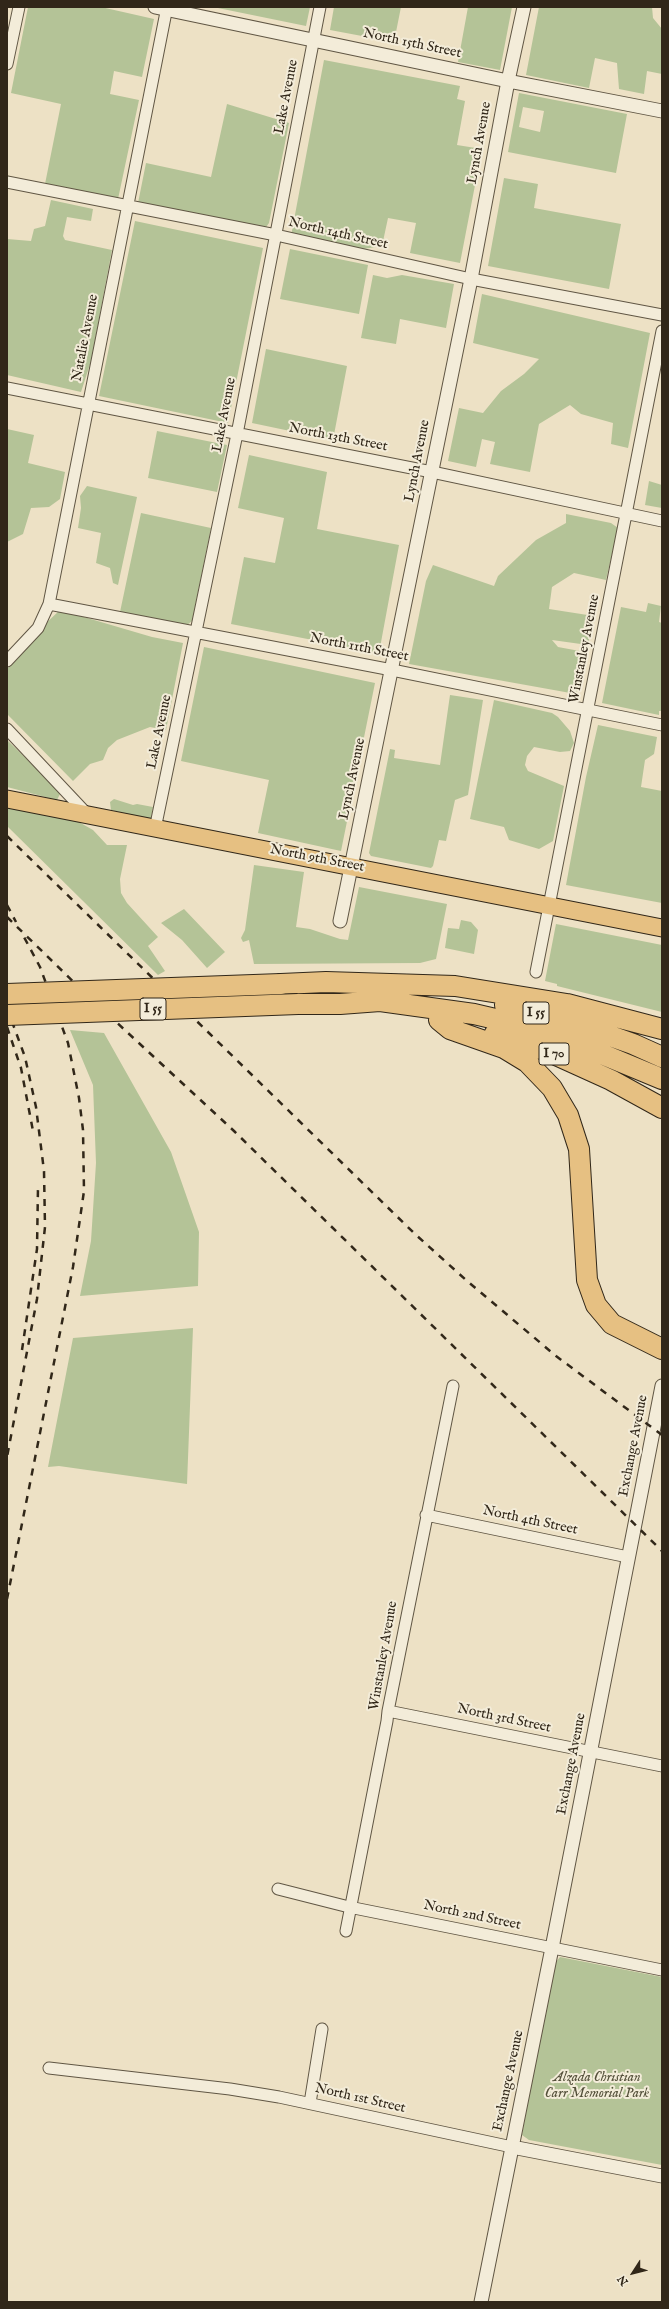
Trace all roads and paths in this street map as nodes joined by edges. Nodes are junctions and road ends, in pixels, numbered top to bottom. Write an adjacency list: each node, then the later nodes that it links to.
1 (19, 7): 6 (street)
2 (320, 7): 5 (street, Lake Avenue)
3 (524, 7): 7 (street, Lynch Avenue)
4 (163, 8): 5 (street, North 15th Street); 10 (street, Natalie Avenue)
5 (314, 39): 7 (street, North 15th Street); 11 (street, Lake Avenue)
6 (7, 64)
7 (508, 81): 8 (street, North 15th Street); 12 (street, Lynch Avenue)
8 (662, 110)
9 (7, 182): 10 (street, North 14th Street)
10 (128, 206): 11 (street, North 14th Street); 16 (street, Natalie Avenue)
11 (276, 235): 12 (street, North 14th Street); 17 (street, Lake Avenue)
12 (471, 279): 13 (street, North 14th Street); 18 (street, Lynch Avenue)
13 (662, 316)
14 (662, 331): 19 (street, Winstanley Avenue)
15 (7, 388): 16 (street, North 13th Street)
16 (88, 404): 17 (street, North 13th Street); 21 (street, Natalie Avenue)
17 (237, 434): 18 (street, North 13th Street); 22 (street, Lake Avenue)
18 (432, 472): 19 (street, North 13th Street); 24 (street, Lynch Avenue)
19 (627, 514): 20 (street, North 13th Street); 25 (street, Winstanley Avenue)
20 (662, 521)
21 (49, 604): 22 (street, North 11th Street); 23 (street, Natalie Avenue)
22 (196, 632): 24 (street, North 11th Street); 30 (street, Lake Avenue)
23 (7, 661)
24 (392, 670): 25 (street, North 11th Street); 31 (street, Lynch Avenue)
25 (588, 710): 26 (street, North 11th Street); 32 (street, Winstanley Avenue)
26 (662, 725)
27 (7, 729): 29 (street)
28 (7, 799): 29 (main road, North 9th Street)
29 (87, 814): 30 (main road, North 9th Street)
30 (155, 829): 31 (main road, North 9th Street)
31 (352, 866): 32 (main road, North 9th Street); 33 (street, Lynch Avenue)
32 (549, 905): 34 (main road, North 9th Street); 35 (street, Winstanley Avenue)
33 (340, 921)
34 (662, 928)
35 (536, 972)
36 (406, 986): 37 (highway, I 55, bridge); 39 (highway); 44 (highway, I 55)
37 (7, 994)
38 (340, 1004): 40 (highway, I 55, bridge); 41 (highway, I 70); 45 (highway, I 55)
39 (583, 1008): 42 (highway); 43 (highway)
40 (7, 1015)
41 (439, 1020): 46 (highway, I 70); 47 (highway)
42 (662, 1020)
43 (662, 1029)
44 (662, 1057)
45 (662, 1078)
46 (662, 1108)
47 (662, 1349)
48 (453, 1386): 50 (street, Winstanley Avenue)
49 (662, 1386): 51 (street, Exchange Avenue)
50 (426, 1515): 51 (street, North 4th Street); 52 (street, Winstanley Avenue)
51 (628, 1557): 53 (street, Exchange Avenue)
52 (388, 1710): 53 (street, North 3rd Street); 56 (street, Winstanley Avenue)
53 (590, 1752): 54 (street, North 3rd Street); 58 (street, Exchange Avenue)
54 (662, 1766)
55 (278, 1889): 56 (street, North 2nd Street)
56 (349, 1907): 57 (street, Winstanley Avenue); 58 (street, North 2nd Street)
57 (346, 1931)
58 (552, 1948): 59 (street, North 2nd Street); 63 (street, Exchange Avenue)
59 (662, 1970)
60 (322, 2029): 62 (street)
61 (49, 2068): 62 (street, North 1st Street)
62 (310, 2103): 63 (street, North 1st Street)
63 (512, 2147): 64 (street, North 1st Street); 65 (street, Exchange Avenue)
64 (662, 2176)
65 (481, 2302)

